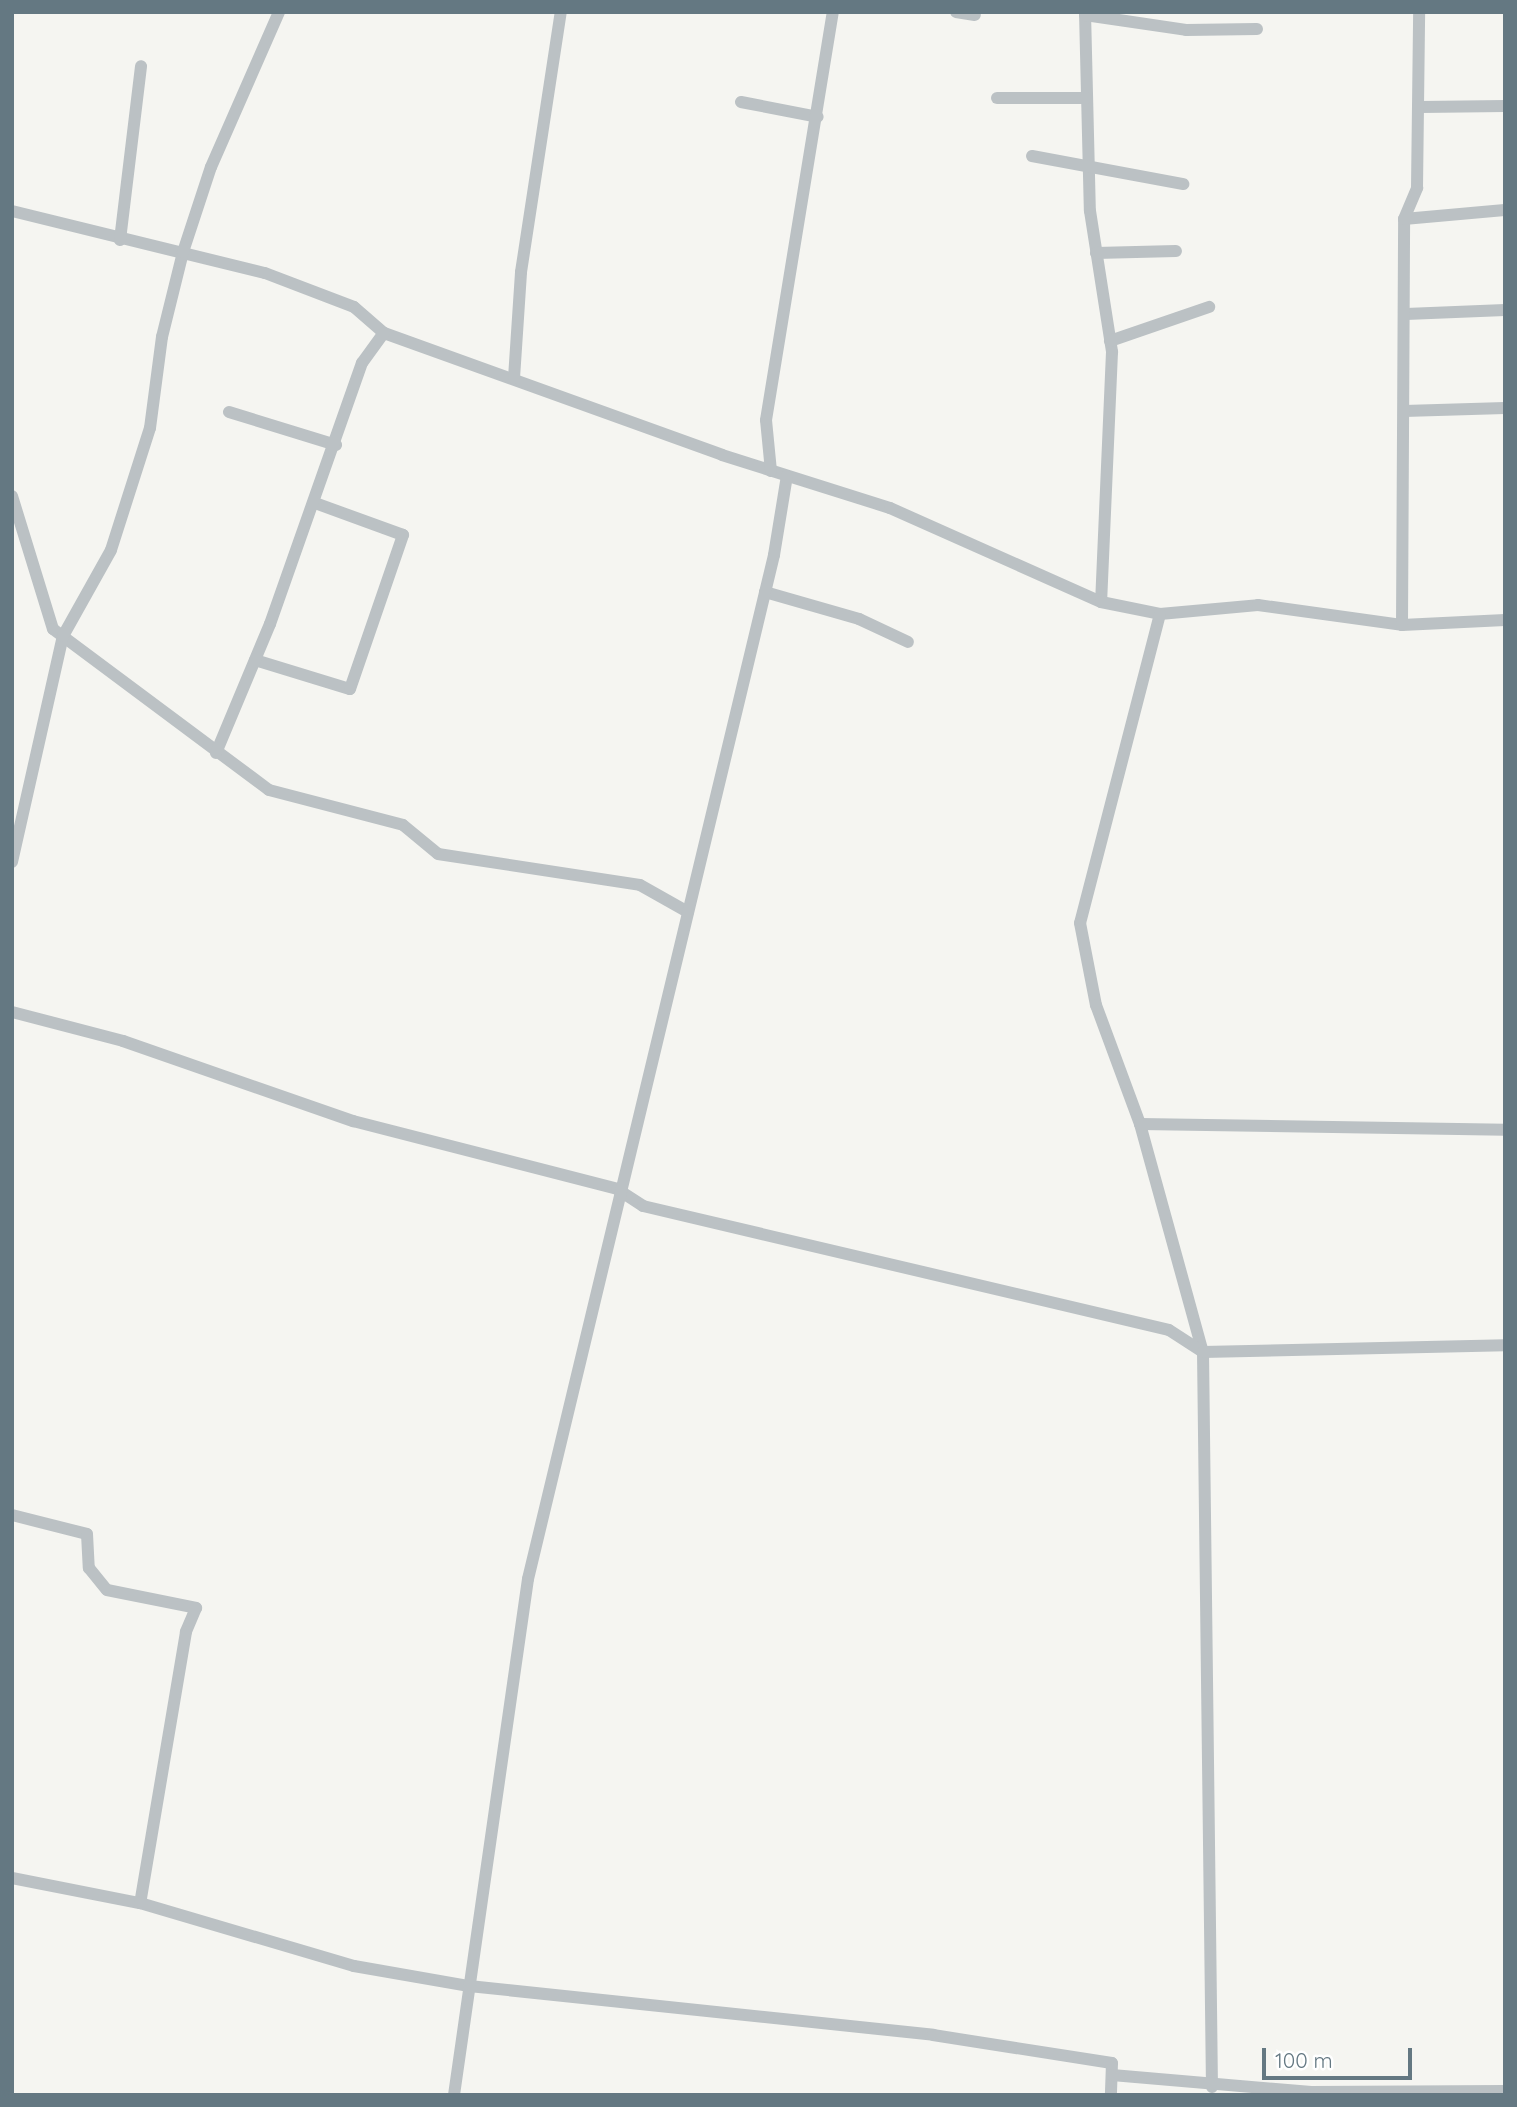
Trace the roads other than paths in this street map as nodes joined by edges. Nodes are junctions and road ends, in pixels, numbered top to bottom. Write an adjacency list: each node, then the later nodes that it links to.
1 (279, 12): 24 (street)
2 (561, 12): 31 (street)
3 (833, 12): 15 (street)
4 (956, 12): 7 (street)
5 (1419, 12): 14 (street)
6 (1085, 14): 8 (street); 11 (street)
7 (975, 15)
8 (1257, 29)
9 (141, 66): 22 (street)
10 (997, 98): 11 (street)
11 (1086, 98): 17 (street)
12 (741, 102): 15 (street)
13 (1505, 106): 14 (street)
14 (1421, 107): 21 (street)
15 (818, 117): 36 (street)
16 (1032, 156): 17 (street)
17 (1088, 170): 18 (street); 25 (street)
18 (1183, 184)
19 (1505, 210): 21 (street)
20 (12, 211): 22 (street)
21 (1404, 219): 28 (street)
22 (120, 240): 24 (street)
23 (1176, 251): 25 (street)
24 (183, 252): 29 (street); 45 (street)
25 (1097, 253): 30 (street)
26 (1209, 307): 30 (street)
27 (1505, 310): 28 (street)
28 (1406, 314): 33 (street)
29 (384, 333): 31 (street); 35 (street)
30 (1110, 341): 41 (street)
31 (514, 378): 36 (street)
32 (1505, 408): 33 (street)
33 (1404, 411): 44 (street)
34 (229, 412): 35 (street)
35 (336, 445): 39 (street)
36 (771, 471): 37 (street)
37 (787, 476): 40 (street); 41 (street)
38 (12, 496): 45 (street)
39 (315, 503): 47 (street); 47 (street)
40 (765, 592): 46 (street); 50 (street)
41 (1101, 602): 42 (street)
42 (1160, 614): 44 (street); 52 (street)
43 (1505, 620): 44 (street)
44 (1402, 625)
45 (63, 636): 48 (street); 49 (street)
46 (908, 642)
47 (255, 660): 48 (street)
48 (216, 753): 50 (street)
49 (12, 862)
50 (688, 912): 54 (street)
51 (12, 1012): 54 (street)
52 (1140, 1124): 53 (street); 56 (street)
53 (1505, 1129)
54 (617, 1189): 56 (street); 60 (street)
55 (1505, 1345): 56 (street)
56 (1203, 1352): 62 (street)
57 (12, 1515): 59 (street)
58 (12, 1878): 59 (street)
59 (140, 1903): 60 (street)
60 (470, 1986): 61 (street); 65 (street)
61 (1112, 2075): 62 (street); 66 (street)
62 (1212, 2087): 64 (street)
63 (1505, 2091): 64 (street)
64 (1421, 2094)
65 (454, 2095)
66 (1111, 2095)

